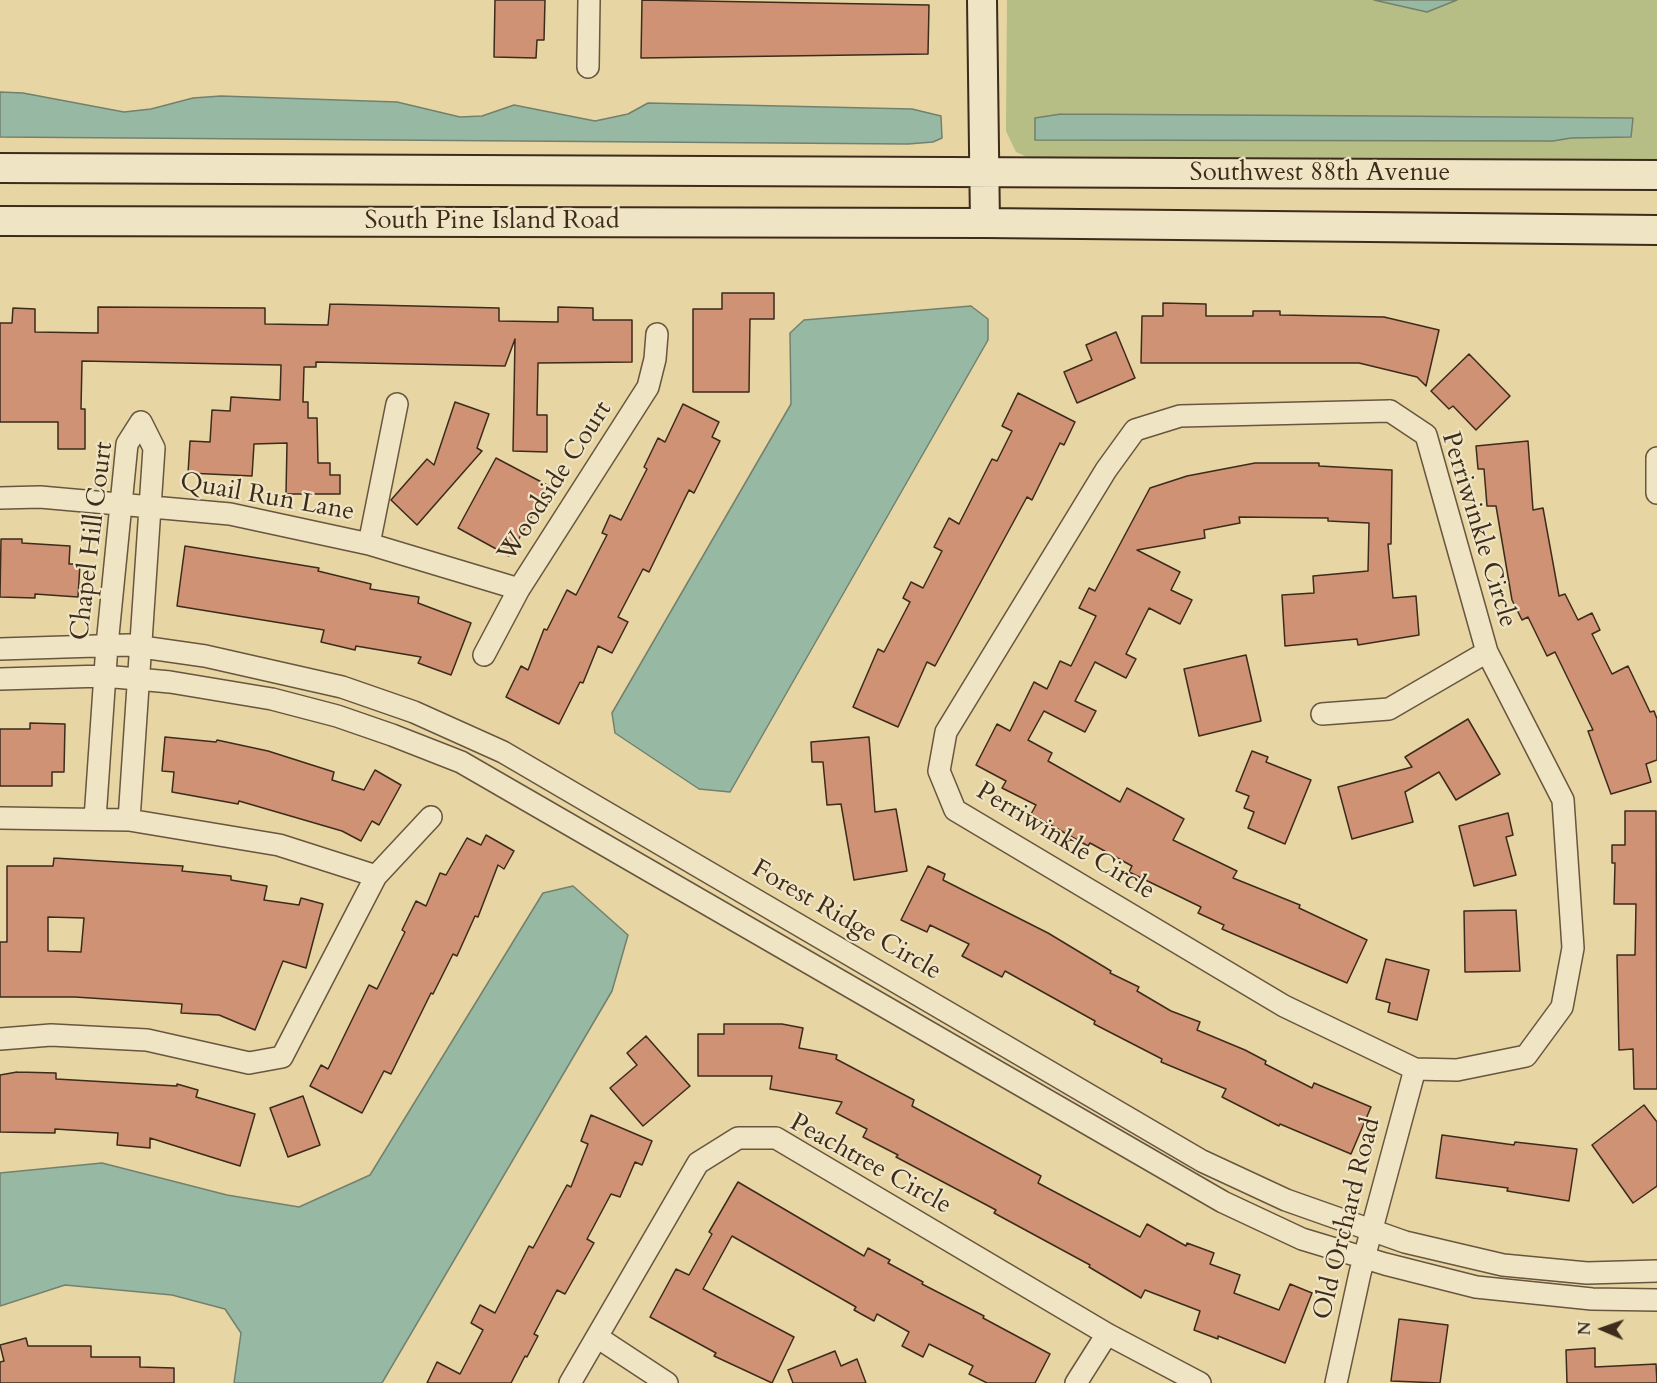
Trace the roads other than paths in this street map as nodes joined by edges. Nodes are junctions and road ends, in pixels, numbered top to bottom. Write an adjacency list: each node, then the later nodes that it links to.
1 (589, 0): 3 (street)
2 (982, 0): 5 (main road)
3 (588, 67)
4 (0, 168): 5 (main road, South Pine Island Road)
5 (984, 172): 6 (main road, Southwest 88th Avenue); 8 (main road)
6 (1657, 175)
7 (0, 221): 8 (main road, South Pine Island Road)
8 (985, 223): 9 (main road, Southwest 88th Avenue)
9 (1657, 230)
10 (657, 334): 18 (street, Woodside Court)
11 (397, 404): 17 (street)
12 (1657, 458): 13 (street)
13 (1657, 493)
14 (0, 498): 15 (street, Quail Run Lane)
15 (121, 502): 16 (street, Quail Run Lane); 16 (street, Chapel Hill Court); 19 (street, Chapel Hill Court)
16 (151, 505): 17 (street, Quail Run Lane); 20 (street, Chapel Hill Court)
17 (369, 544): 18 (street, Quail Run Lane)
18 (519, 589): 23 (street, Woodside Court)
19 (107, 645): 20 (street, Forest Ridge Circle); 21 (street, Forest Ridge Circle); 24 (street, Chapel Hill Court)
20 (141, 647): 26 (street, Chapel Hill Court); 35 (street, Forest Ridge Circle)
21 (0, 649)
22 (1487, 652): 27 (street); 34 (street, Perriwinkle Circle); 34 (street, Perriwinkle Circle)
23 (484, 655)
24 (104, 676): 25 (street); 26 (street); 30 (street, Chapel Hill Court)
25 (0, 679)
26 (140, 681): 31 (street, Chapel Hill Court); 36 (street)
27 (1322, 714)
28 (431, 817): 32 (street)
29 (0, 818): 30 (street)
30 (95, 819): 31 (street)
31 (129, 820): 32 (street)
32 (376, 876): 33 (street)
33 (0, 1040)
34 (1415, 1069): 35 (street, Old Orchard Road)
35 (1372, 1231): 36 (street, Old Orchard Road); 37 (street, Forest Ridge Circle)
36 (1365, 1258): 38 (street); 45 (street, Old Orchard Road)
37 (1657, 1271)
38 (1657, 1300)
39 (1107, 1334): 40 (street, Peachtree Circle); 43 (street); 44 (street, Peachtree Circle)
40 (597, 1337): 41 (street, Peachtree Circle); 42 (street)
41 (570, 1383)
42 (667, 1383)
43 (1076, 1383)
44 (1200, 1383)
45 (1336, 1383)

